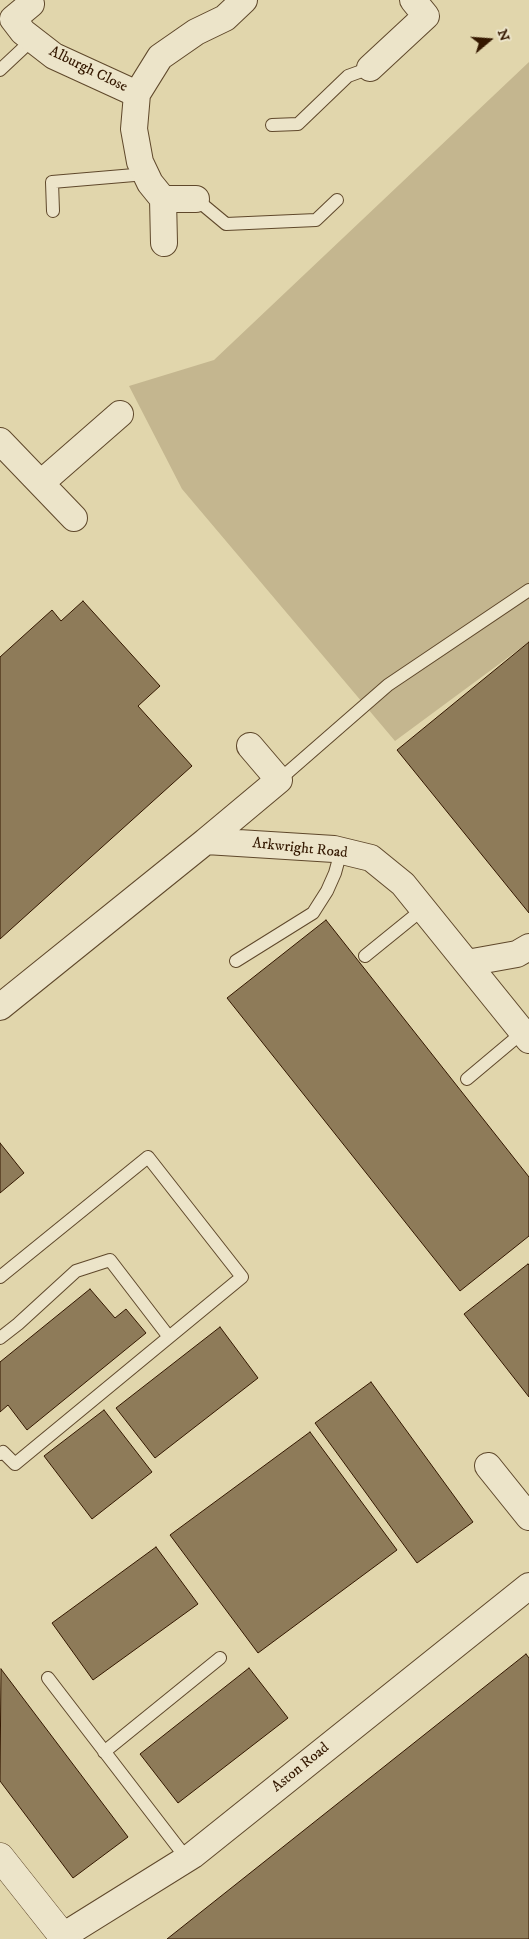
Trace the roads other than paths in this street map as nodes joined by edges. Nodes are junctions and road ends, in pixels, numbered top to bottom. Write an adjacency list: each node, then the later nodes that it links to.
1 (244, 0): 7 (street, Alburgh Close)
2 (413, 0): 5 (street)
3 (31, 4): 4 (street, Alburgh Close)
4 (33, 39): 6 (lane); 7 (street, Alburgh Close)
5 (370, 68): 8 (lane)
6 (0, 70)
7 (137, 94): 9 (street, Alburgh Close)
8 (272, 125)
9 (146, 174): 10 (street, Alburgh Close); 13 (lane)
10 (163, 200): 11 (street); 14 (street)
11 (196, 200): 12 (lane)
12 (337, 200)
13 (53, 211)
14 (164, 243)
15 (120, 414): 17 (street)
16 (0, 441): 17 (street)
17 (41, 482): 18 (street)
18 (74, 518)
19 (529, 590): 21 (lane)
20 (250, 746): 21 (street)
21 (279, 780): 22 (street)
22 (206, 841): 23 (street, Arkwright Road); 29 (street)
23 (341, 851): 24 (street, Arkwright Road); 27 (lane)
24 (423, 909): 26 (lane); 28 (street, Arkwright Road)
25 (529, 947): 28 (street)
26 (365, 956)
27 (236, 962)
28 (467, 963): 30 (street, Arkwright Road)
29 (0, 1007)
30 (526, 1036): 31 (lane)
31 (467, 1079)
32 (0, 1277): 33 (lane)
33 (169, 1337): 34 (lane); 35 (lane)
34 (0, 1338)
35 (0, 1454)
36 (488, 1466): 37 (street)
37 (529, 1518)
38 (529, 1586): 43 (street, Aston Road)
39 (220, 1658): 41 (lane)
40 (48, 1678): 41 (lane)
41 (104, 1752): 43 (lane)
42 (0, 1857): 44 (street)
43 (187, 1859): 44 (street, Aston Road)
44 (64, 1938)

